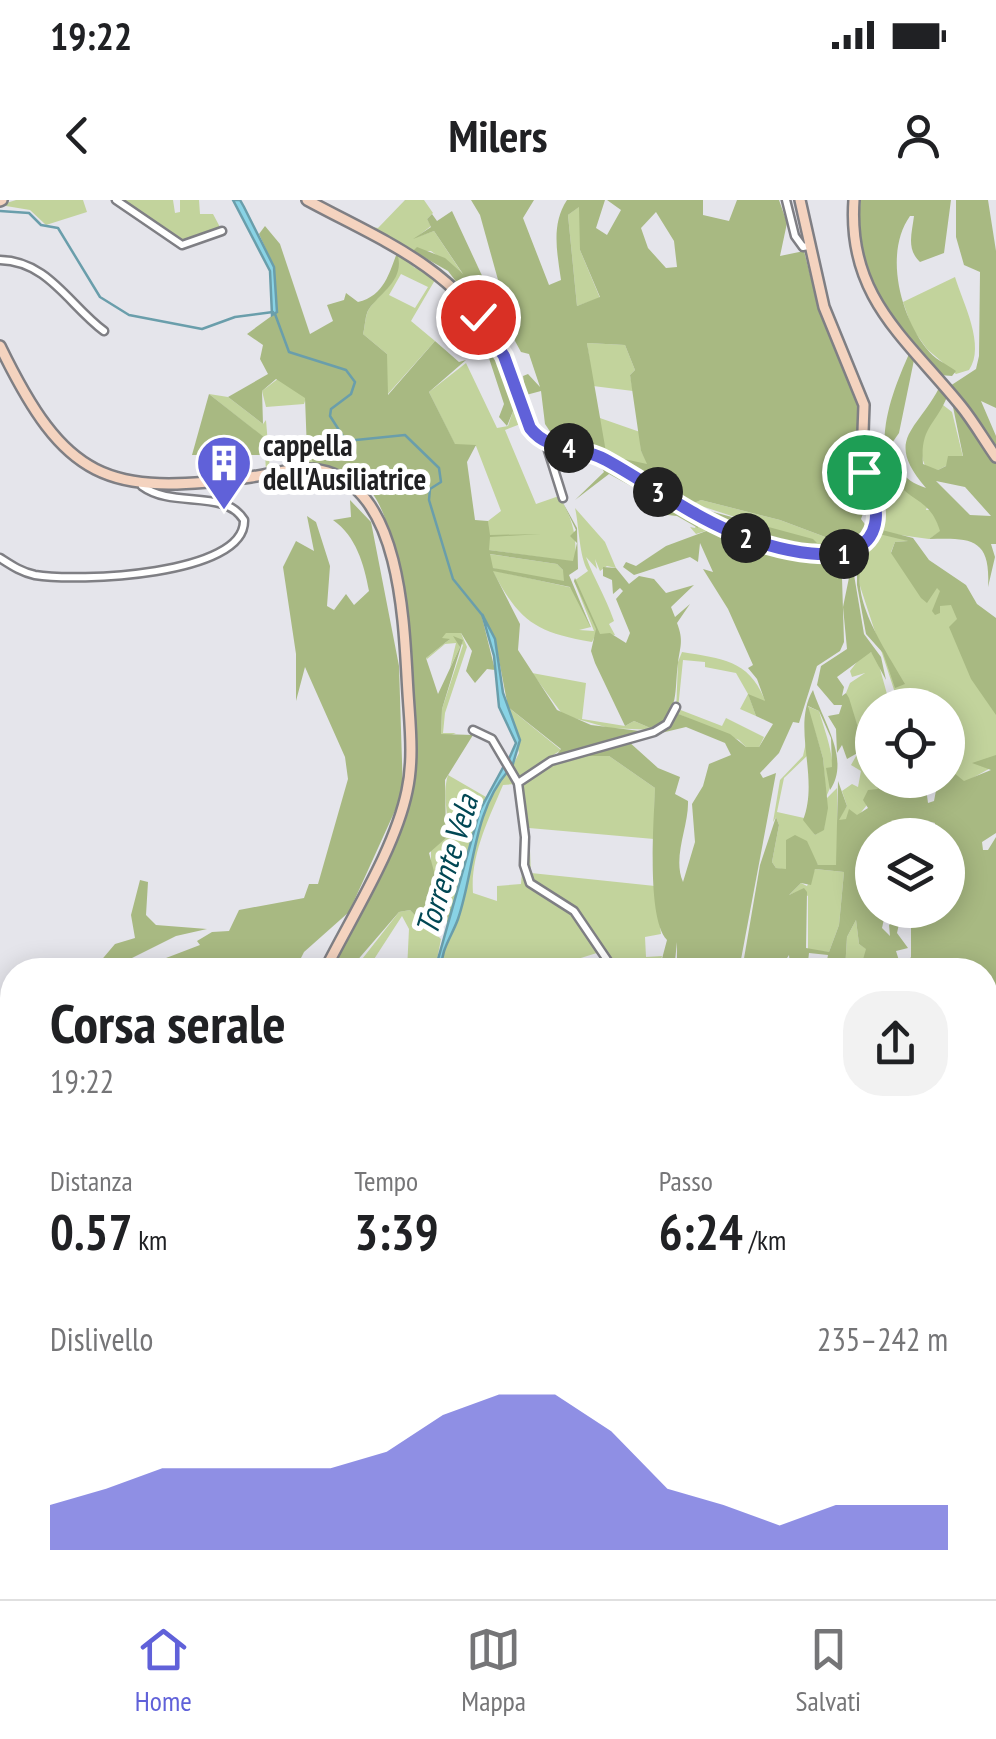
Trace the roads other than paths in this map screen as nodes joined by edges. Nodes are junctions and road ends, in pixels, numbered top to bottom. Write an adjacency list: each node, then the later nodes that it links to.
1 (116, 200): 6 (street)
2 (307, 200): 11 (street)
3 (786, 200): 7 (street)
4 (800, 200): 7 (street)
5 (854, 200): 12 (street)
6 (222, 231)
7 (808, 246): 11 (street)
8 (0, 260): 9 (street)
9 (104, 331)
10 (0, 346): 13 (street)
11 (546, 442): 15 (street)
12 (996, 457)
13 (142, 486): 14 (street); 16 (street)
14 (180, 486): 16 (street); 21 (street)
15 (562, 498)
16 (195, 501): 17 (street)
17 (0, 558)
18 (676, 708): 20 (street)
19 (473, 730): 20 (street)
20 (518, 783): 22 (street)
21 (331, 958)
22 (606, 958)

